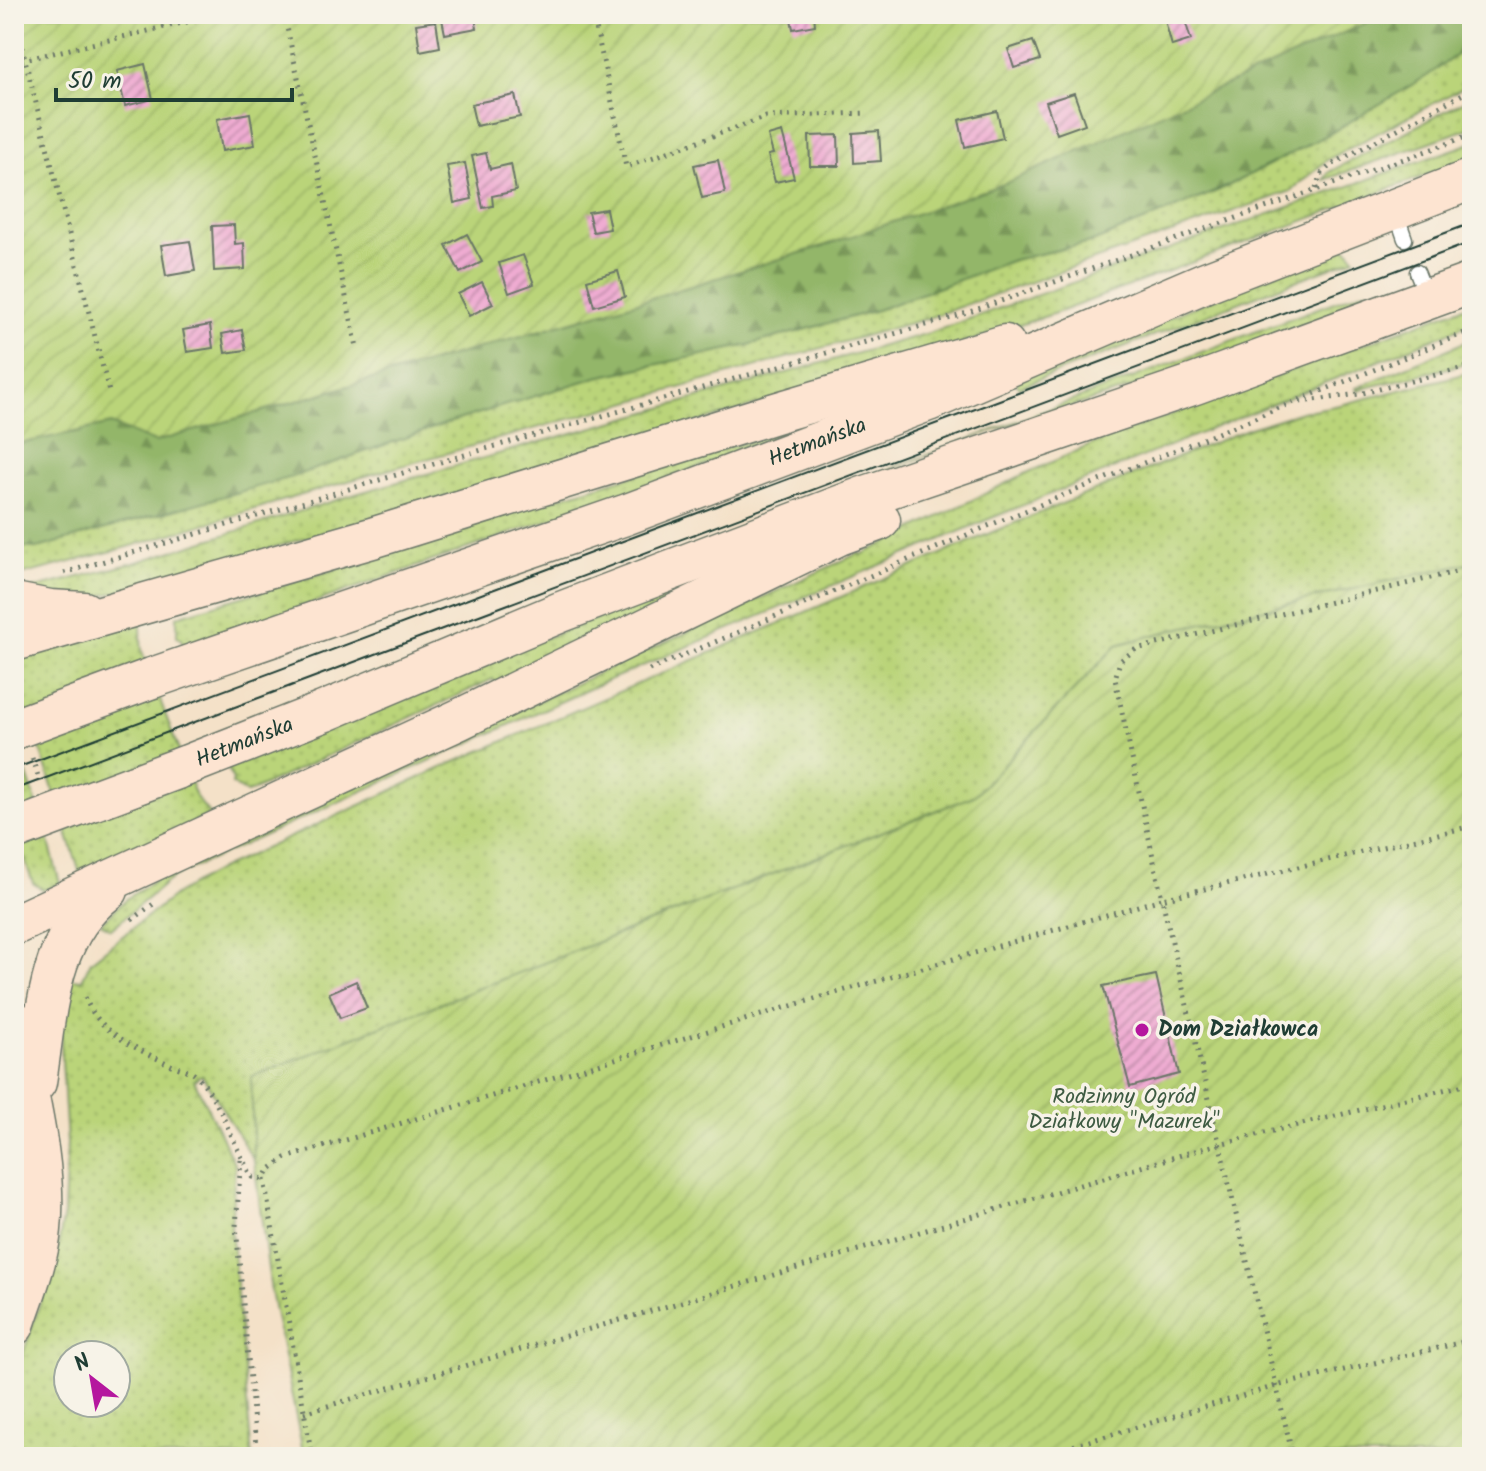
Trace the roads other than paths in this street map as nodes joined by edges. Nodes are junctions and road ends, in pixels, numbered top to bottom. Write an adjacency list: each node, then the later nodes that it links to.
1 (1472, 179): 3 (main road, Hetmańska)
2 (1472, 283): 4 (main road, Hetmańska)
3 (1152, 305): 6 (main road); 8 (main road, Hetmańska, bridge)
4 (1109, 413): 9 (main road, Hetmańska, bridge); 10 (main road)
5 (14, 603): 6 (main road)
6 (120, 609): 7 (main road)
7 (14, 641)
8 (14, 729)
9 (14, 830)
10 (157, 877): 11 (main road); 13 (main road)
11 (14, 925)
12 (14, 1021): 13 (main road)
13 (30, 1114): 14 (main road)
14 (14, 1325)

